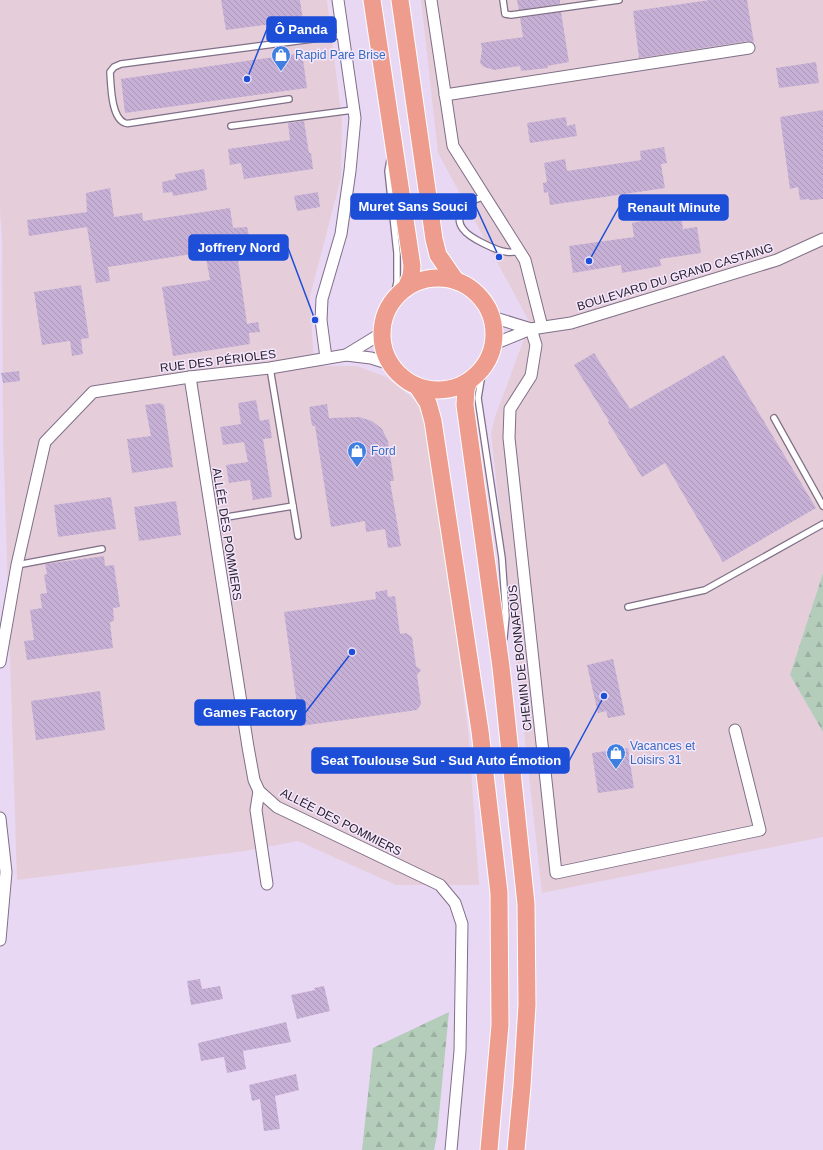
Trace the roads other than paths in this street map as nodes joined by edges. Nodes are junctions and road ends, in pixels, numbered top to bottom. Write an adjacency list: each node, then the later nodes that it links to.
1 (338, 0): 7 (street)
2 (372, 0): 13 (main road)
3 (400, 0): 17 (main road)
4 (431, 0): 9 (street)
5 (503, 0): 6 (lane)
6 (620, 0)
7 (343, 35): 10 (lane); 11 (street)
8 (749, 48): 9 (street)
9 (445, 95): 14 (street)
10 (289, 99)
11 (353, 110): 12 (lane); 25 (street)
12 (231, 126)
13 (394, 144): 18 (main road); 19 (lane)
14 (485, 196): 16 (street); 16 (lane)
15 (823, 239): 21 (street, BOULEVARD DU GRAND CASTAING)
16 (520, 251): 21 (street)
17 (456, 281): 18 (main road); 20 (main road)
18 (406, 288): 19 (main road)
19 (393, 301): 22 (main road)
20 (492, 316): 21 (street, BOULEVARD DU GRAND CASTAING); 23 (main road)
21 (536, 328): 23 (street, BOULEVARD DU GRAND CASTAING); 43 (street, CHEMIN DE BONNAFOUS)
22 (382, 333): 24 (street, RUE DES PÉRIOLES); 26 (main road)
23 (494, 344): 27 (main road)
24 (346, 355): 25 (street, RUE DES PÉRIOLES); 26 (street, RUE DES PÉRIOLES)
25 (326, 358): 28 (street, RUE DES PÉRIOLES)
26 (390, 364): 31 (main road)
27 (484, 367): 30 (main road); 42 (lane)
28 (270, 368): 29 (street, RUE DES PÉRIOLES); 33 (lane)
29 (190, 377): 39 (street, RUE DES PÉRIOLES); 44 (street, ALLÉE DES POMMIERS)
30 (469, 381): 31 (main road); 42 (main road)
31 (417, 386): 49 (main road)
32 (774, 418): 34 (lane)
33 (293, 506): 35 (lane); 37 (lane)
34 (823, 506)
35 (227, 517)
36 (823, 524): 40 (lane)
37 (298, 536)
38 (102, 549): 39 (lane)
39 (17, 565): 41 (street)
40 (628, 608)
41 (0, 662)
42 (502, 667): 50 (main road)
43 (735, 730)
44 (258, 790): 46 (street); 48 (street, ALLÉE DES POMMIERS)
45 (0, 818): 47 (street)
46 (267, 884)
47 (0, 940)
48 (452, 1150)
49 (489, 1150)
50 (516, 1150)

